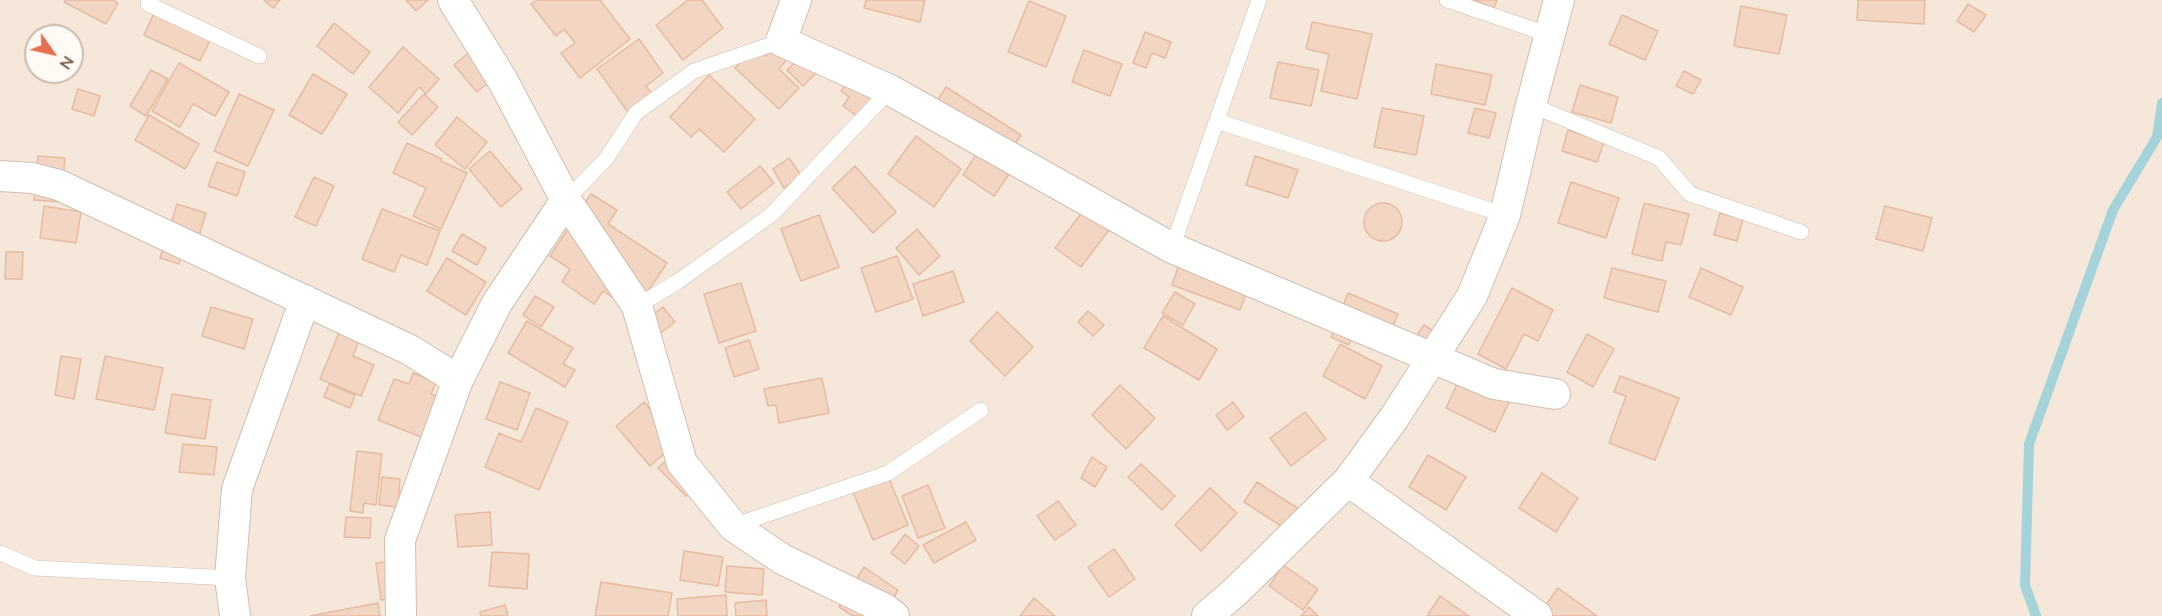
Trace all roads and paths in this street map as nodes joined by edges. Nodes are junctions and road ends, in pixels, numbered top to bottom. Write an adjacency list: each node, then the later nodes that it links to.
1 (151, 0): 9 (lane)
2 (453, 0): 14 (street)
3 (796, 0): 8 (street)
4 (1259, 0): 12 (lane)
5 (1448, 0): 7 (lane)
6 (1559, 0): 7 (street)
7 (1550, 35): 11 (street)
8 (782, 41): 10 (street); 14 (lane)
9 (259, 56)
10 (890, 90): 17 (street); 19 (lane)
11 (1531, 105): 15 (street); 16 (lane)
12 (1217, 121): 15 (lane); 17 (lane)
13 (0, 177): 18 (street)
14 (566, 200): 19 (street); 21 (street)
15 (1505, 215): 20 (street)
16 (1801, 232)
17 (1172, 248): 20 (street)
18 (305, 300): 21 (street); 27 (street)
19 (637, 306): 25 (street)
20 (1431, 358): 22 (street); 24 (street)
21 (458, 380): 29 (street)
22 (1555, 394)
23 (981, 410): 25 (lane)
24 (1348, 481): 31 (street); 32 (street)
25 (733, 526): 30 (street)
26 (0, 553): 27 (lane)
27 (230, 578): 28 (street)
28 (236, 616)
29 (401, 616)
30 (894, 616)
31 (1207, 616)
32 (1538, 616)

